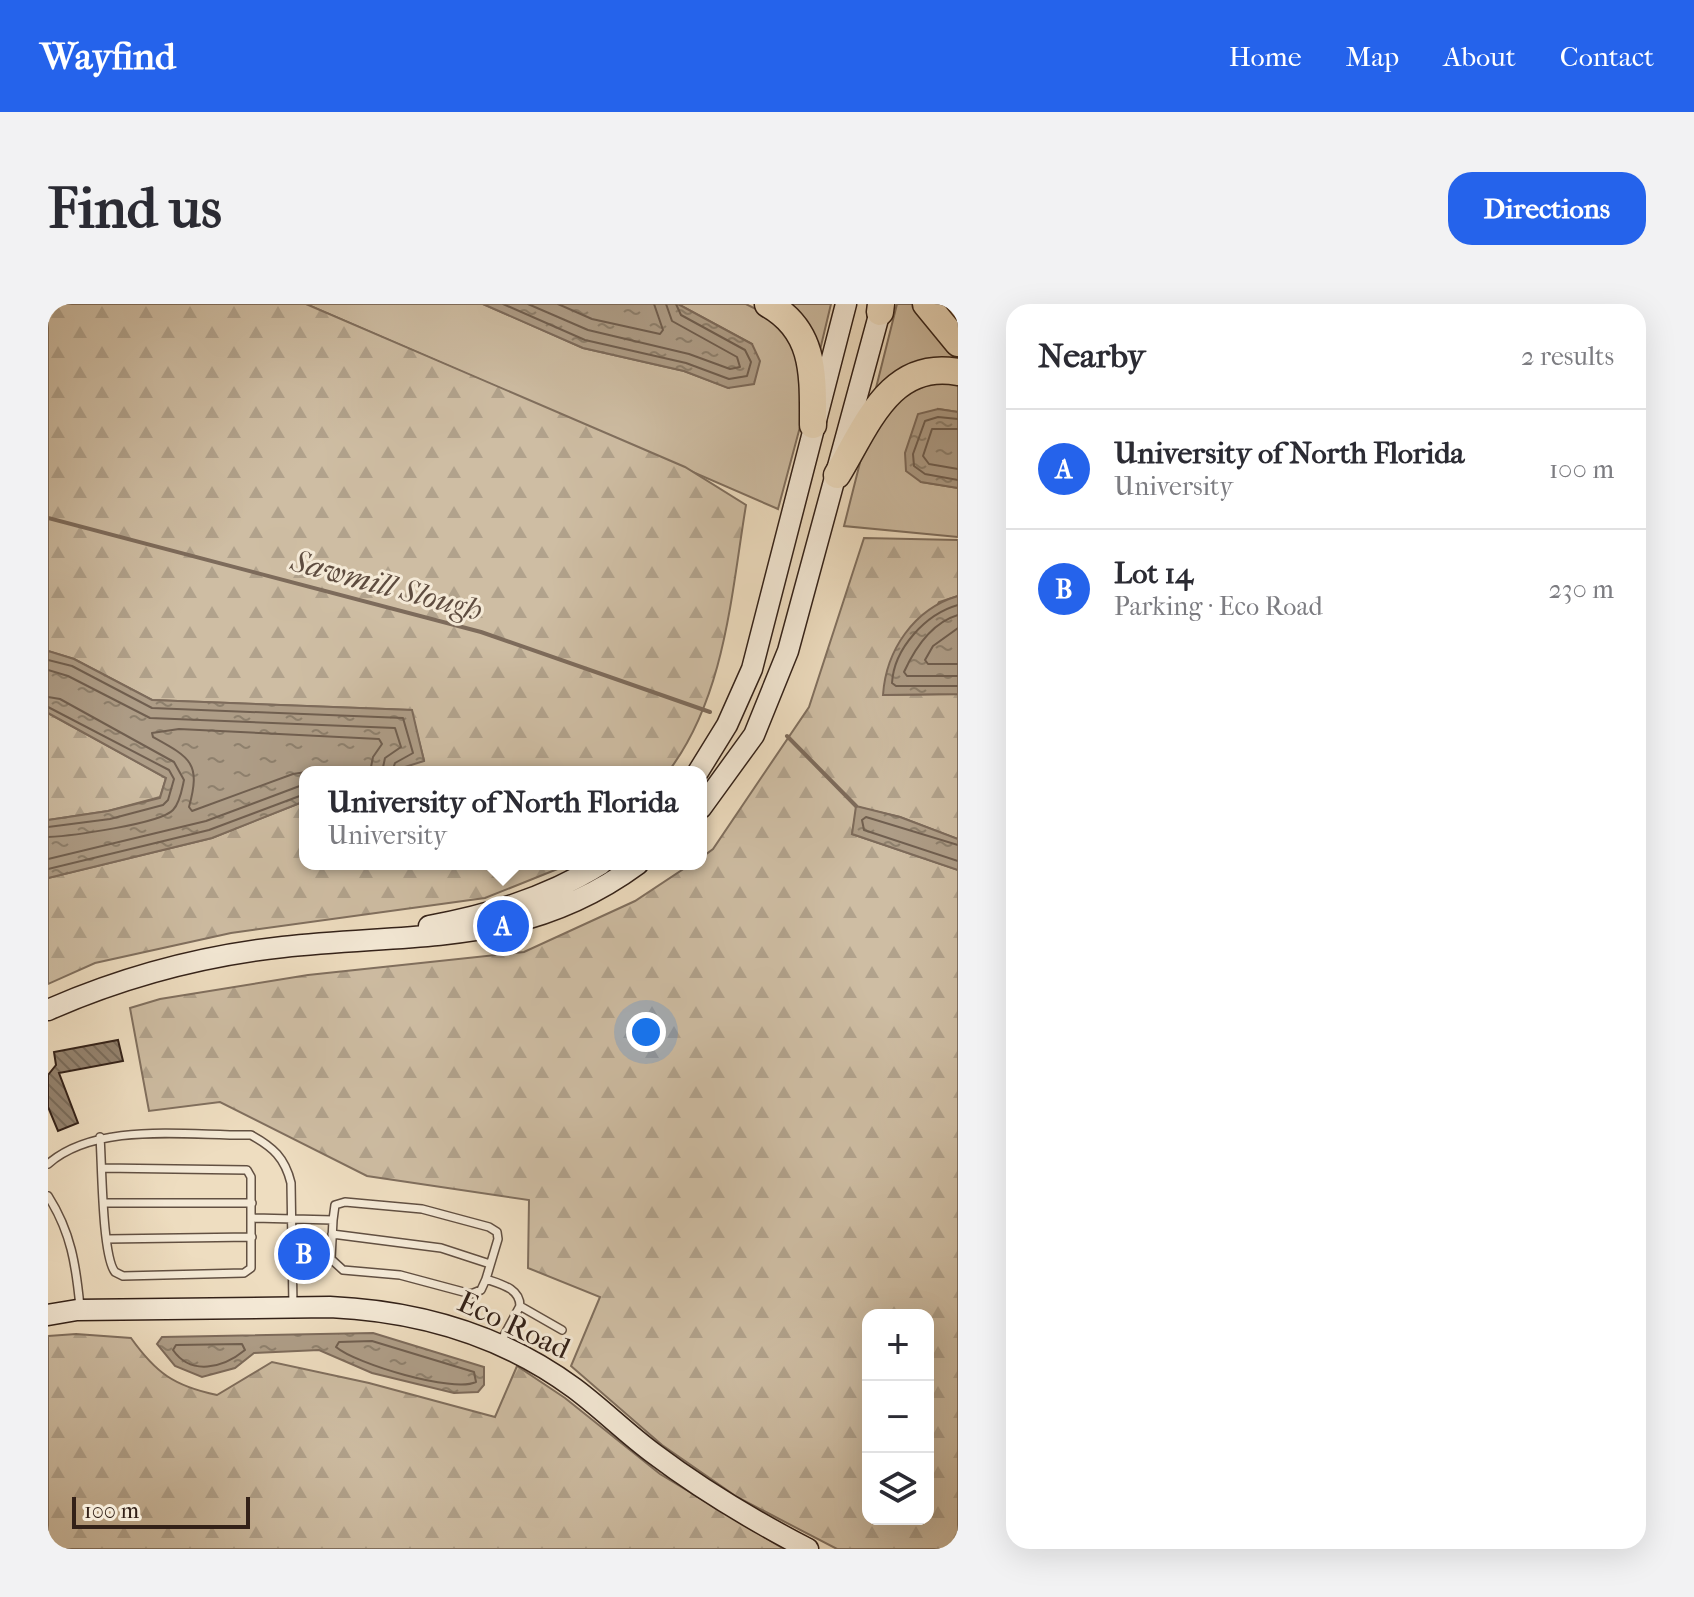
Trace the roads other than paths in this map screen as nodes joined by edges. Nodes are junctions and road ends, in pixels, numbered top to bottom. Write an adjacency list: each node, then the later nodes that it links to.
1 (768, 304): 7 (highway)
2 (846, 304): 7 (street)
3 (926, 304): 5 (highway)
4 (881, 307): 8 (street)
5 (958, 343)
6 (958, 372): 8 (highway)
7 (813, 425): 9 (street)
8 (837, 475): 10 (street)
9 (702, 766)
10 (707, 800)
11 (590, 870): 13 (street)
12 (630, 870): 13 (street)
13 (336, 942): 14 (street)
14 (48, 1010)
15 (100, 1137): 16 (lane); 17 (lane); 22 (lane)
16 (48, 1164)
17 (102, 1168): 19 (lane); 20 (lane)
18 (48, 1196): 31 (lane)
19 (105, 1203): 20 (lane); 26 (lane)
20 (252, 1203): 21 (lane)
21 (252, 1218): 22 (lane); 25 (lane)
22 (290, 1219): 23 (lane); 30 (lane)
23 (333, 1220): 24 (lane); 27 (lane)
24 (332, 1234): 27 (lane); 28 (lane)
25 (252, 1237): 26 (lane); 26 (lane)
26 (107, 1239)
27 (490, 1264): 28 (lane)
28 (486, 1279): 29 (lane)
29 (520, 1306): 33 (lane); 34 (lane)
30 (293, 1308): 31 (street, Eco Road); 34 (street, Eco Road)
31 (80, 1310): 32 (street, Eco Road)
32 (48, 1315)
33 (562, 1330)
34 (499, 1344): 35 (street, Eco Road)
35 (808, 1549)

